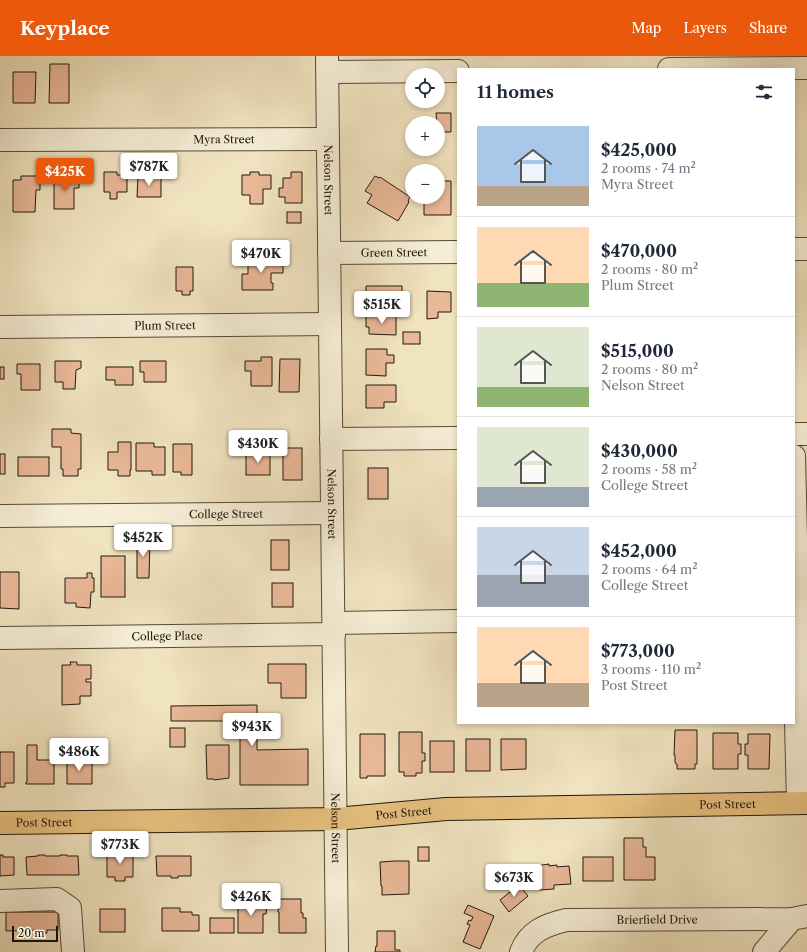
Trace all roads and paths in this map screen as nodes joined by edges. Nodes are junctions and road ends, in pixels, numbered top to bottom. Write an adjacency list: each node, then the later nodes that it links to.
1 (328, 64): 4 (street); 5 (street, Nelson Street)
2 (794, 65): 3 (street)
3 (700, 68)
4 (457, 71)
5 (328, 139): 6 (street, Myra Street); 10 (street, Nelson Street)
6 (0, 140)
7 (795, 249): 8 (street)
8 (807, 249)
9 (457, 252): 10 (street, Green Street)
10 (329, 253): 11 (street, Nelson Street)
11 (330, 324): 12 (street, Plum Street); 16 (street, Nelson Street)
12 (0, 327)
13 (795, 434): 14 (street)
14 (807, 434)
15 (457, 438): 16 (street)
16 (331, 439): 18 (street, Nelson Street)
17 (795, 483): 20 (street)
18 (331, 513): 19 (street, College Street); 22 (street, Nelson Street)
19 (0, 516)
20 (800, 618): 24 (street)
21 (457, 622): 22 (street)
22 (334, 629): 23 (street, College Place); 25 (street, Nelson Street)
23 (0, 638)
24 (802, 803): 25 (main road, Post Street)
25 (336, 819): 26 (main road, Post Street); 30 (street, Nelson Street)
26 (0, 823)
27 (0, 900): 29 (street)
28 (799, 918): 31 (street, Brierfield Drive); 32 (street)
29 (73, 952)
30 (337, 952)
31 (521, 952)
32 (764, 952)

